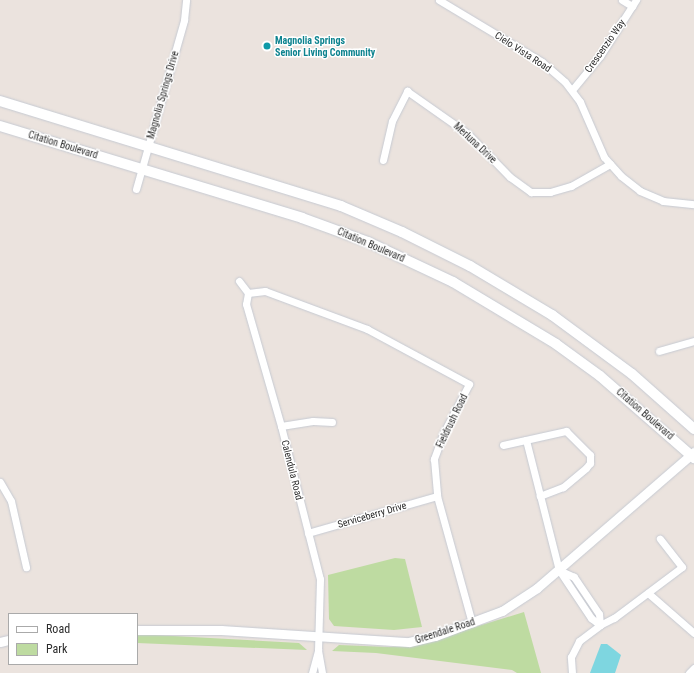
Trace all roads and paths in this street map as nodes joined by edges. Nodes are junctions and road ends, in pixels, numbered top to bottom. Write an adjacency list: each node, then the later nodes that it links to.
1 (186, 0): 8 (street, Magnolia Springs Drive)
2 (439, 0): 5 (street, Cielo Vista Road)
3 (622, 0): 4 (street)
4 (634, 3): 5 (street, Crescenzio Way)
5 (572, 90): 10 (street, Cielo Vista Road)
6 (0, 101): 8 (main road)
7 (0, 126): 11 (main road, Citation Boulevard)
8 (148, 146): 11 (street, Magnolia Springs Drive); 20 (main road)
9 (383, 160): 10 (street, Merluna Drive)
10 (610, 164): 13 (street, Cielo Vista Road)
11 (142, 168): 12 (street, Magnolia Springs Drive); 23 (main road, Citation Boulevard)
12 (136, 190)
13 (694, 204)
14 (239, 280): 15 (street)
15 (248, 293): 19 (street, Calendula Road); 25 (street, Fieldrush Road)
16 (694, 341): 17 (street)
17 (659, 351)
18 (332, 422): 19 (street)
19 (281, 426): 27 (street, Calendula Road)
20 (694, 429)
21 (526, 440): 22 (street); 26 (street); 26 (street)
22 (502, 445)
23 (693, 455): 30 (street, Greendale Road)
24 (0, 482): 29 (street)
25 (437, 496): 27 (street, Serviceberry Drive); 32 (street, Fieldrush Road)
26 (540, 496): 30 (street)
27 (308, 534): 36 (street, Calendula Road)
28 (660, 539): 31 (street)
29 (26, 567)
30 (559, 570): 32 (street, Greendale Road); 33 (street)
31 (648, 593): 33 (street); 35 (street)
32 (472, 623): 36 (street, Greendale Road)
33 (600, 624): 41 (street)
34 (138, 630): 36 (street, Greendale Road)
35 (694, 633)
36 (319, 636): 37 (street, Calendula Road)
37 (318, 650): 39 (street, Calendula Road); 40 (street, Calendula Road)
38 (694, 668): 42 (street)
39 (312, 673)
40 (322, 673)
41 (572, 673)
42 (689, 673)

